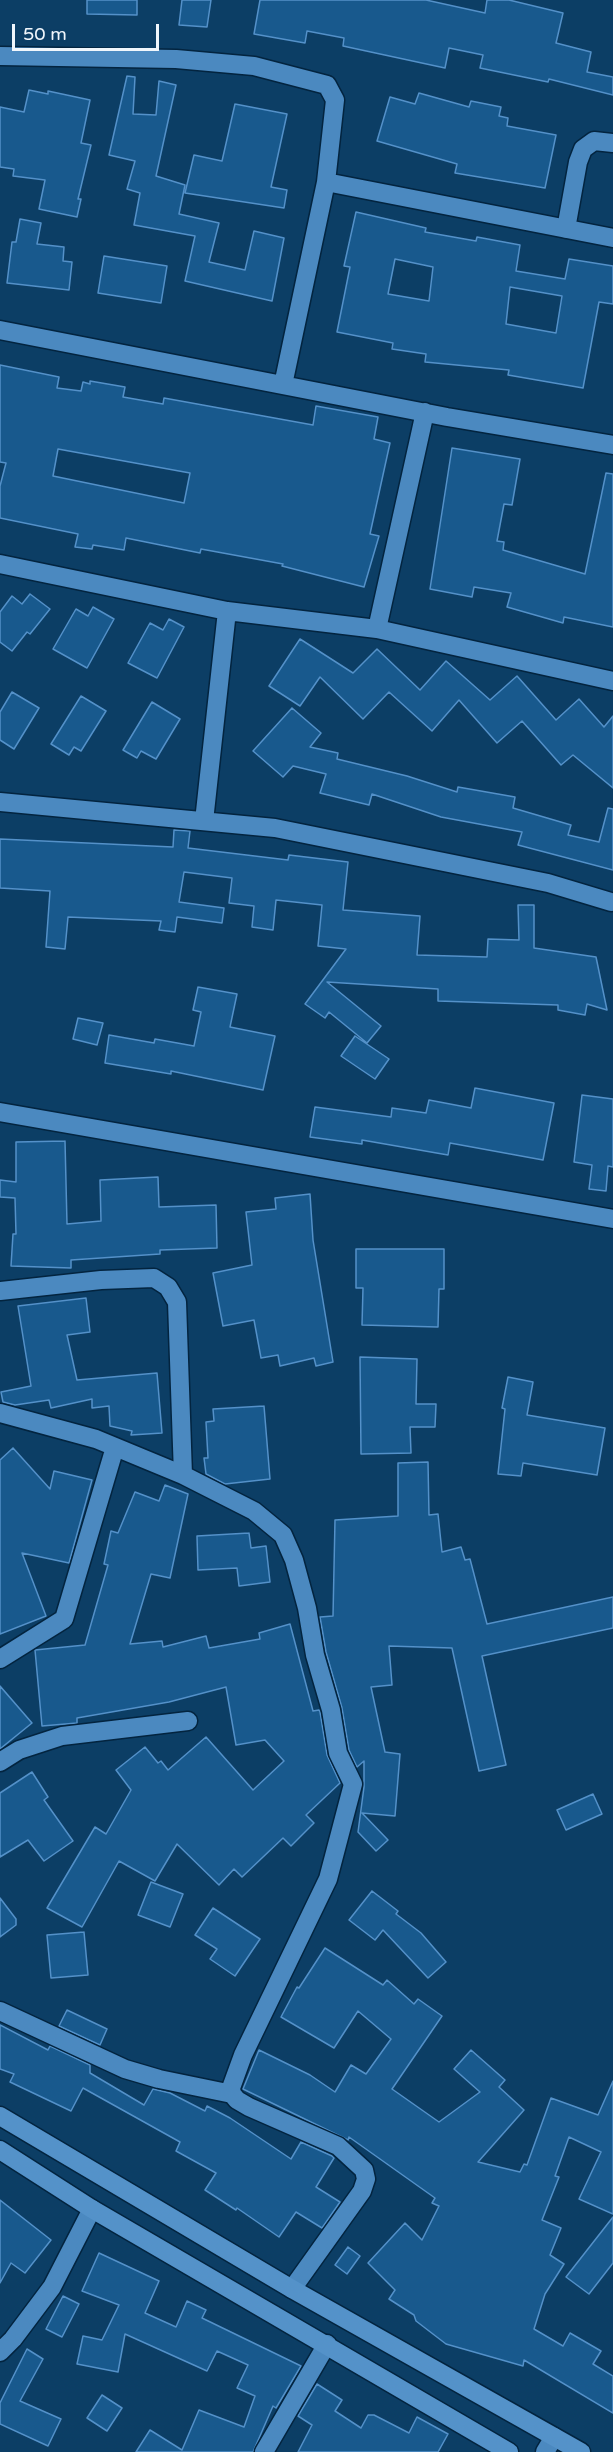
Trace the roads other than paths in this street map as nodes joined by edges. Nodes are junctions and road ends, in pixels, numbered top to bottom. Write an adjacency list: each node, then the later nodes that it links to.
1 (0, 56): 3 (street)
2 (613, 143): 4 (street)
3 (326, 182): 4 (street); 7 (street)
4 (566, 229): 5 (street)
5 (613, 238)
6 (0, 330): 7 (street)
7 (283, 385): 8 (street)
8 (425, 412): 9 (street); 12 (street)
9 (613, 445)
10 (0, 564): 11 (street)
11 (227, 611): 12 (street); 15 (street)
12 (377, 629): 13 (street)
13 (613, 681)
14 (0, 802): 15 (street)
15 (204, 821): 16 (street)
16 (611, 902)
17 (0, 1112): 18 (street)
18 (613, 1219)
19 (0, 1291): 22 (street)
20 (0, 1413): 21 (street)
21 (115, 1447): 22 (street); 23 (street)
22 (183, 1475): 27 (street)
23 (0, 1659)
24 (188, 1720): 25 (street)
25 (0, 1762)
26 (0, 2011): 27 (street)
27 (232, 2094): 31 (street)
28 (0, 2116): 31 (main road)
29 (0, 2150): 30 (main road)
30 (92, 2209): 32 (main road); 33 (street)
31 (292, 2289): 34 (main road)
32 (327, 2344): 35 (street); 36 (main road)
33 (0, 2352)
34 (549, 2444): 37 (main road)
35 (264, 2452)
36 (509, 2452)
37 (581, 2452)

